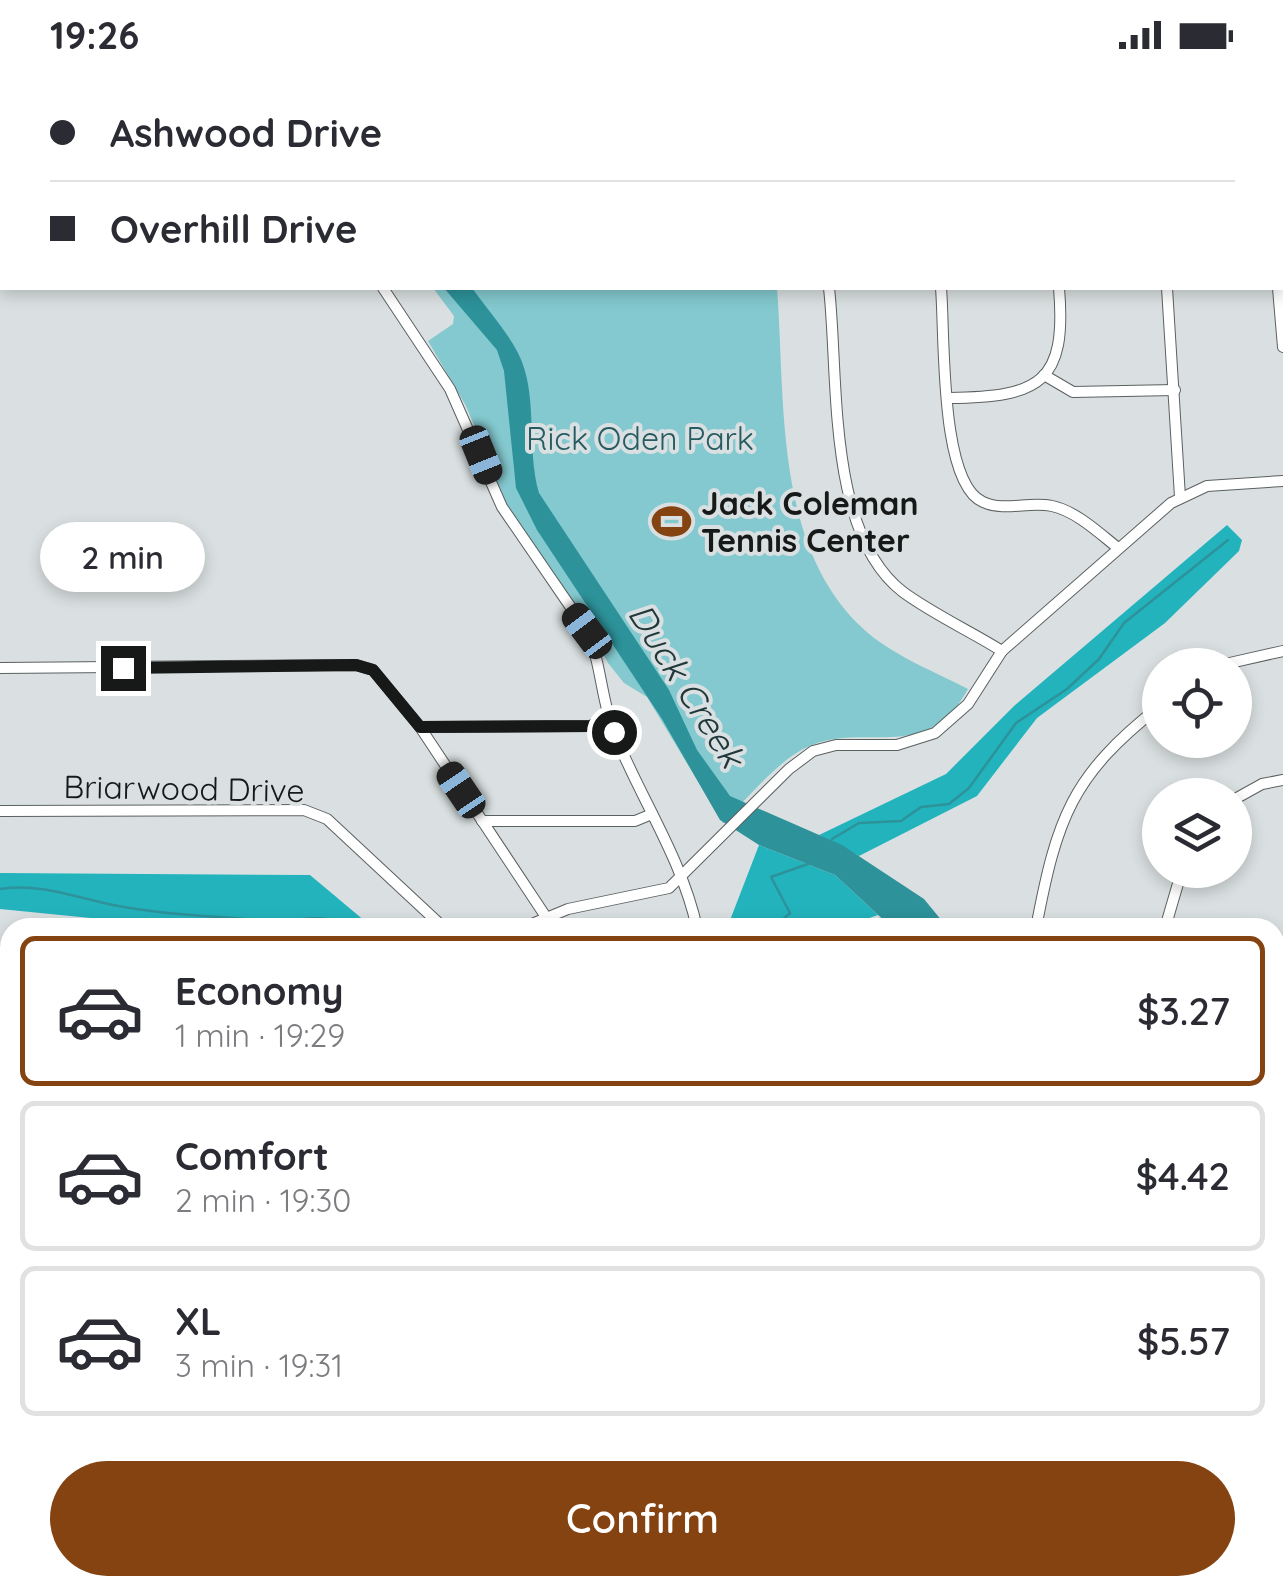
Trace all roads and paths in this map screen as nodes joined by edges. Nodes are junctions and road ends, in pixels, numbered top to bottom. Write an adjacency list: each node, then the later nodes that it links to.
1 (384, 290): 19 (street)
2 (830, 290): 15 (street)
3 (941, 290): 11 (street)
4 (1059, 290): 9 (street)
5 (1166, 290): 10 (street)
6 (1278, 290): 7 (street)
7 (1282, 320): 8 (street)
8 (1283, 347)
9 (1044, 376): 10 (street); 11 (street)
10 (1175, 390): 13 (street)
11 (950, 398): 14 (street)
12 (1283, 481): 13 (street)
13 (1180, 498): 14 (street)
14 (1118, 548): 15 (street)
15 (1002, 651): 27 (street)
16 (1283, 651): 17 (street)
17 (1252, 658)
18 (0, 668): 21 (street)
19 (610, 718): 21 (street); 25 (street)
20 (1142, 723): 32 (street)
21 (420, 727): 26 (street)
22 (1283, 780): 23 (street)
23 (1252, 789)
24 (0, 811): 30 (street, Briarwood Drive)
25 (652, 814): 26 (street); 27 (street)
26 (482, 821): 29 (street)
27 (681, 878): 29 (street); 31 (street)
28 (1177, 888): 33 (street)
29 (546, 917)
30 (433, 918)
31 (693, 918)
32 (1039, 918)
33 (1168, 918)

